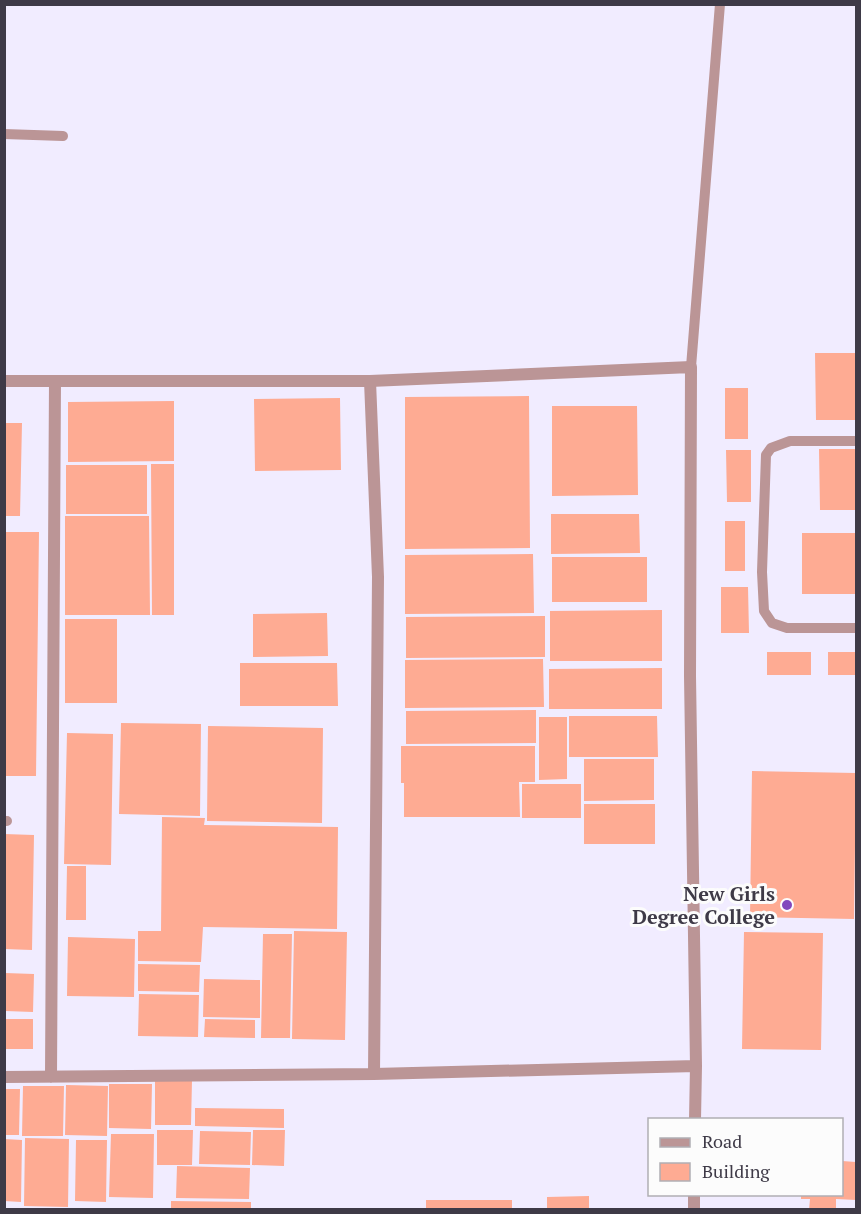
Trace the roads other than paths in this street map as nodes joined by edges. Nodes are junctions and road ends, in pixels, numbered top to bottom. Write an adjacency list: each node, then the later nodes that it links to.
1 (720, 4): 4 (lane)
2 (4, 134): 3 (lane)
3 (63, 136)
4 (691, 367): 7 (street); 10 (street)
5 (4, 381): 6 (street)
6 (55, 381): 7 (street); 13 (street)
7 (370, 381): 11 (street)
8 (856, 441): 9 (lane)
9 (856, 628)
10 (696, 1066): 11 (street); 14 (street)
11 (374, 1074): 13 (street)
12 (4, 1077): 13 (street)
13 (51, 1077)
14 (695, 1118)

